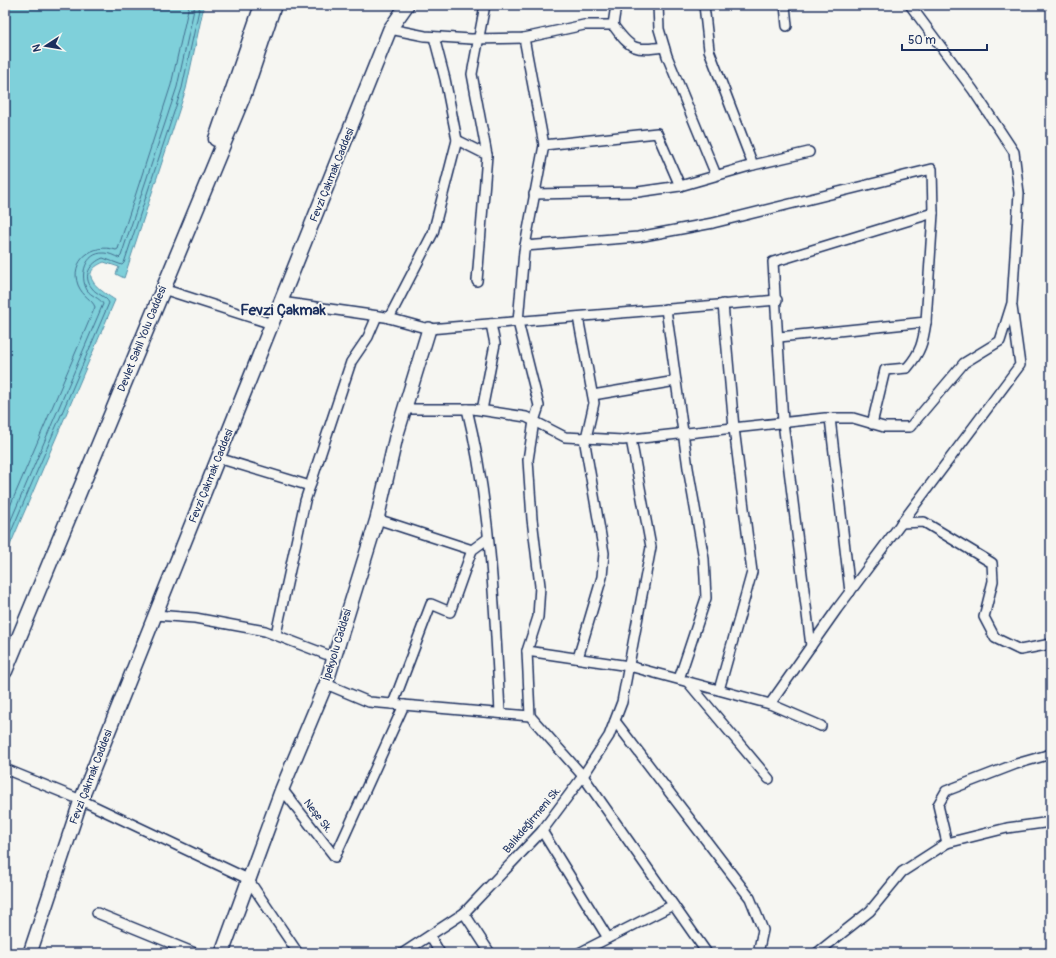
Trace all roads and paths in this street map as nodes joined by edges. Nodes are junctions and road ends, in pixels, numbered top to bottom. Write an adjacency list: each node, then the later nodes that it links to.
1 (262, 5): 67 (main road, Devlet Sahil Yolu Caddesi)
2 (274, 5): 28 (main road, Devlet Sahil Yolu Caddesi)
3 (407, 5): 12 (street, Fevzi Çakmak Caddesi)
4 (485, 5): 15 (street)
5 (616, 5): 10 (street)
6 (658, 5): 16 (street)
7 (704, 5): 21 (street)
8 (785, 5): 11 (street)
9 (910, 5): 31 (street)
10 (613, 25): 14 (street); 16 (street)
11 (787, 26)
12 (390, 29): 13 (street); 30 (street, Fevzi Çakmak Caddesi)
13 (434, 37): 15 (street); 17 (street)
14 (524, 38): 15 (street); 18 (street)
15 (477, 39): 20 (street)
16 (664, 47): 22 (street)
17 (457, 140): 20 (street); 36 (street)
18 (544, 146): 23 (street); 24 (street)
19 (809, 152): 21 (street)
20 (486, 155): 27 (street)
21 (753, 165): 22 (street)
22 (716, 175): 23 (street)
23 (680, 186): 24 (street)
24 (534, 194): 26 (street)
25 (933, 213): 26 (street); 29 (street); 38 (street)
26 (525, 246): 37 (street)
27 (477, 280)
28 (163, 289): 39 (street); 72 (main road, Devlet Sahil Yolu Caddesi)
29 (777, 300): 32 (street); 42 (street)
30 (281, 302): 34 (street); 39 (street, Fevzi Çakmak Caddesi)
31 (1012, 303): 51 (street); 59 (street)
32 (723, 304): 33 (street); 52 (street)
33 (666, 309): 35 (street); 43 (street)
34 (377, 316): 36 (street); 57 (street)
35 (578, 316): 37 (street); 44 (street)
36 (389, 318): 41 (street)
37 (518, 322): 40 (street); 49 (street)
38 (926, 322): 42 (street); 51 (street)
39 (272, 324): 56 (street, Fevzi Çakmak Caddesi)
40 (490, 324): 41 (street); 47 (street)
41 (429, 329): 45 (street, İpekyolu Caddesi)
42 (779, 337): 50 (street)
43 (676, 381): 44 (street); 53 (street)
44 (593, 395): 54 (street)
45 (404, 409): 46 (street); 58 (street, İpekyolu Caddesi)
46 (467, 409): 47 (street); 60 (street)
47 (482, 410): 49 (street)
48 (830, 418): 50 (street); 51 (street); 62 (street)
49 (534, 421): 54 (street); 68 (street)
50 (783, 422): 52 (street); 66 (street)
51 (872, 424)
52 (734, 428): 53 (street); 75 (street)
53 (684, 433): 55 (street); 73 (street)
54 (585, 438): 55 (street); 70 (street)
55 (631, 439): 71 (street, Balıkdeğirmeni Sk.)
56 (218, 458): 57 (street); 63 (street, Fevzi Çakmak Caddesi)
57 (310, 486): 64 (street)
58 (377, 519): 61 (street); 69 (street, İpekyolu Caddesi)
59 (901, 523): 62 (street); 65 (street)
60 (487, 539): 61 (street); 79 (street)
61 (472, 550): 76 (street)
62 (850, 592): 66 (street)
63 (155, 615): 64 (street); 88 (street, Fevzi Çakmak Caddesi)
64 (276, 634): 69 (street)
65 (1051, 644)
66 (811, 646): 77 (street)
67 (5, 648)
68 (527, 651): 70 (street); 80 (street)
69 (333, 657): 74 (street, İpekyolu Caddesi)
70 (578, 658): 71 (street)
71 (629, 666): 73 (street); 81 (street, Balıkdeğirmeni Sk.)
72 (5, 671)
73 (683, 680): 75 (street); 86 (street)
74 (326, 684): 76 (street); 87 (street, İpekyolu Caddesi)
75 (719, 690): 77 (street)
76 (393, 704): 78 (street)
77 (770, 704): 82 (street)
78 (404, 705): 79 (street); 87 (street, Neşe Sk.)
79 (500, 713): 80 (street)
80 (530, 716): 85 (street)
81 (615, 721): 85 (street, Balıkdeğirmeni Sk.); 107 (street)
82 (822, 726)
83 (1051, 754): 91 (street)
84 (5, 769): 88 (street)
85 (583, 776): 90 (street, Balıkdeğirmeni Sk.); 93 (street)
86 (769, 779)
87 (282, 789): 92 (street, İpekyolu Caddesi)
88 (81, 800): 92 (street); 98 (street, Fevzi Çakmak Caddesi)
89 (1051, 822): 91 (street)
90 (542, 831): 95 (street, Balıkdeğirmeni Sk.); 97 (street)
91 (947, 843): 108 (street)
92 (248, 879): 100 (street, İpekyolu Caddesi); 101 (street)
93 (673, 905): 97 (street); 106 (street)
94 (96, 913): 99 (street)
95 (464, 913): 96 (street, Balıkdeğirmeni Sk.); 104 (street)
96 (430, 936): 102 (street, Balıkdeğirmeni Sk.); 103 (street)
97 (608, 938): 105 (street)
98 (30, 953)
99 (195, 953)
100 (222, 953)
101 (298, 953)
102 (404, 953)
103 (440, 953)
104 (490, 953)
105 (578, 953)
106 (707, 953)
107 (758, 953)
108 (817, 953)

